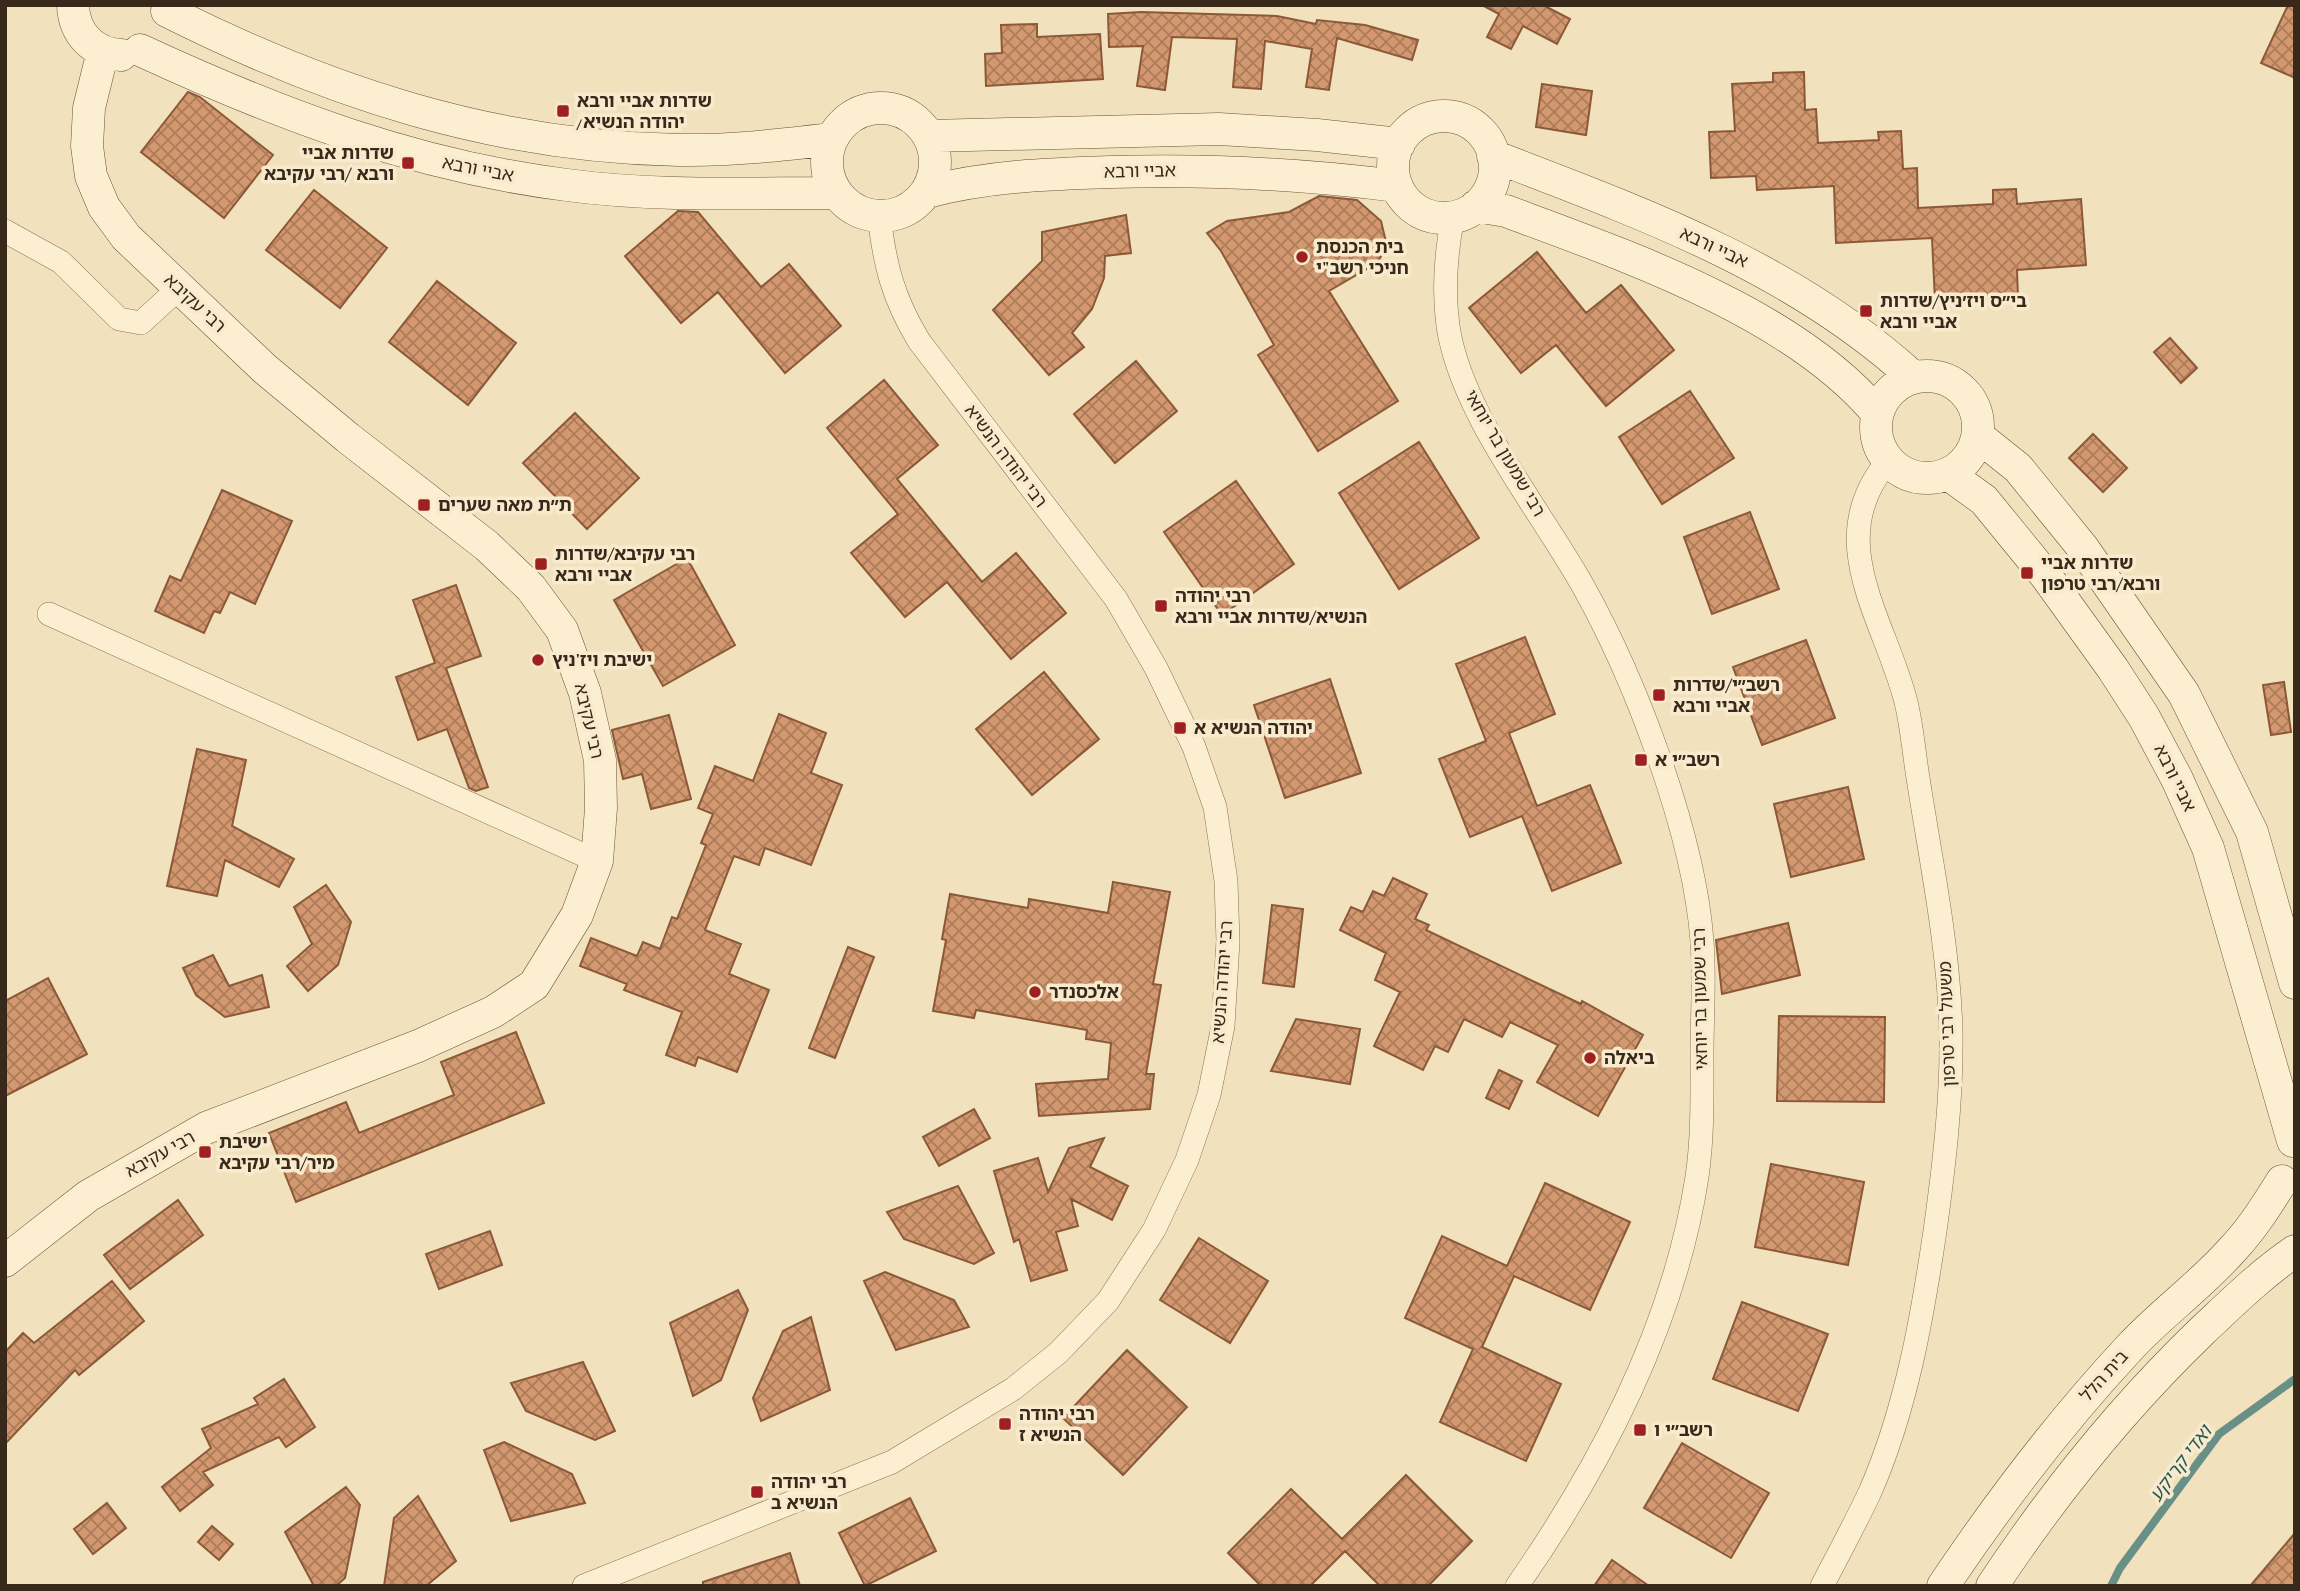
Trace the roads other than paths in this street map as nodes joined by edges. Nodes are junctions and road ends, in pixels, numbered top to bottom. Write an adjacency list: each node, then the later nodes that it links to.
1 (73, 5): 4 (street)
2 (167, 8): 3 (street); 6 (street)
3 (140, 50): 4 (street); 11 (street, אביי ורבא)
4 (103, 51): 15 (street, רבי עקיבא)
5 (929, 136): 6 (street); 7 (street); 10 (street)
6 (832, 139): 11 (street)
7 (1399, 144): 8 (street); 9 (street)
8 (1493, 156): 12 (street); 16 (street, אביי ורבא)
9 (1397, 186): 10 (street, אביי ורבא); 12 (street)
10 (927, 192): 13 (street)
11 (837, 193): 13 (street)
12 (1464, 211): 17 (street); 30 (street, רבי שמעון בר יוחאי)
13 (879, 216): 29 (street, רבי יהודה הנשיא)
14 (5, 231): 15 (street)
15 (179, 288): 22 (street, רבי עקיבא)
16 (1913, 377): 17 (street); 18 (street)
17 (1877, 413): 19 (street)
18 (1978, 436): 20 (street); 23 (street)
19 (1888, 461): 20 (street); 31 (street, משעול רבי טרפון)
20 (1948, 474): 24 (street, אביי ורבא)
21 (49, 614): 22 (street)
22 (597, 861): 28 (street, רבי עקיבא)
23 (2295, 984)
24 (2294, 1140): 25 (street, בית הלל)
25 (2282, 1181): 26 (street); 32 (street, בית הלל)
26 (2295, 1209)
27 (2295, 1251): 33 (street)
28 (5, 1261)
29 (584, 1586)
30 (1517, 1586)
31 (1822, 1586)
32 (1943, 1586)
33 (1993, 1586)

